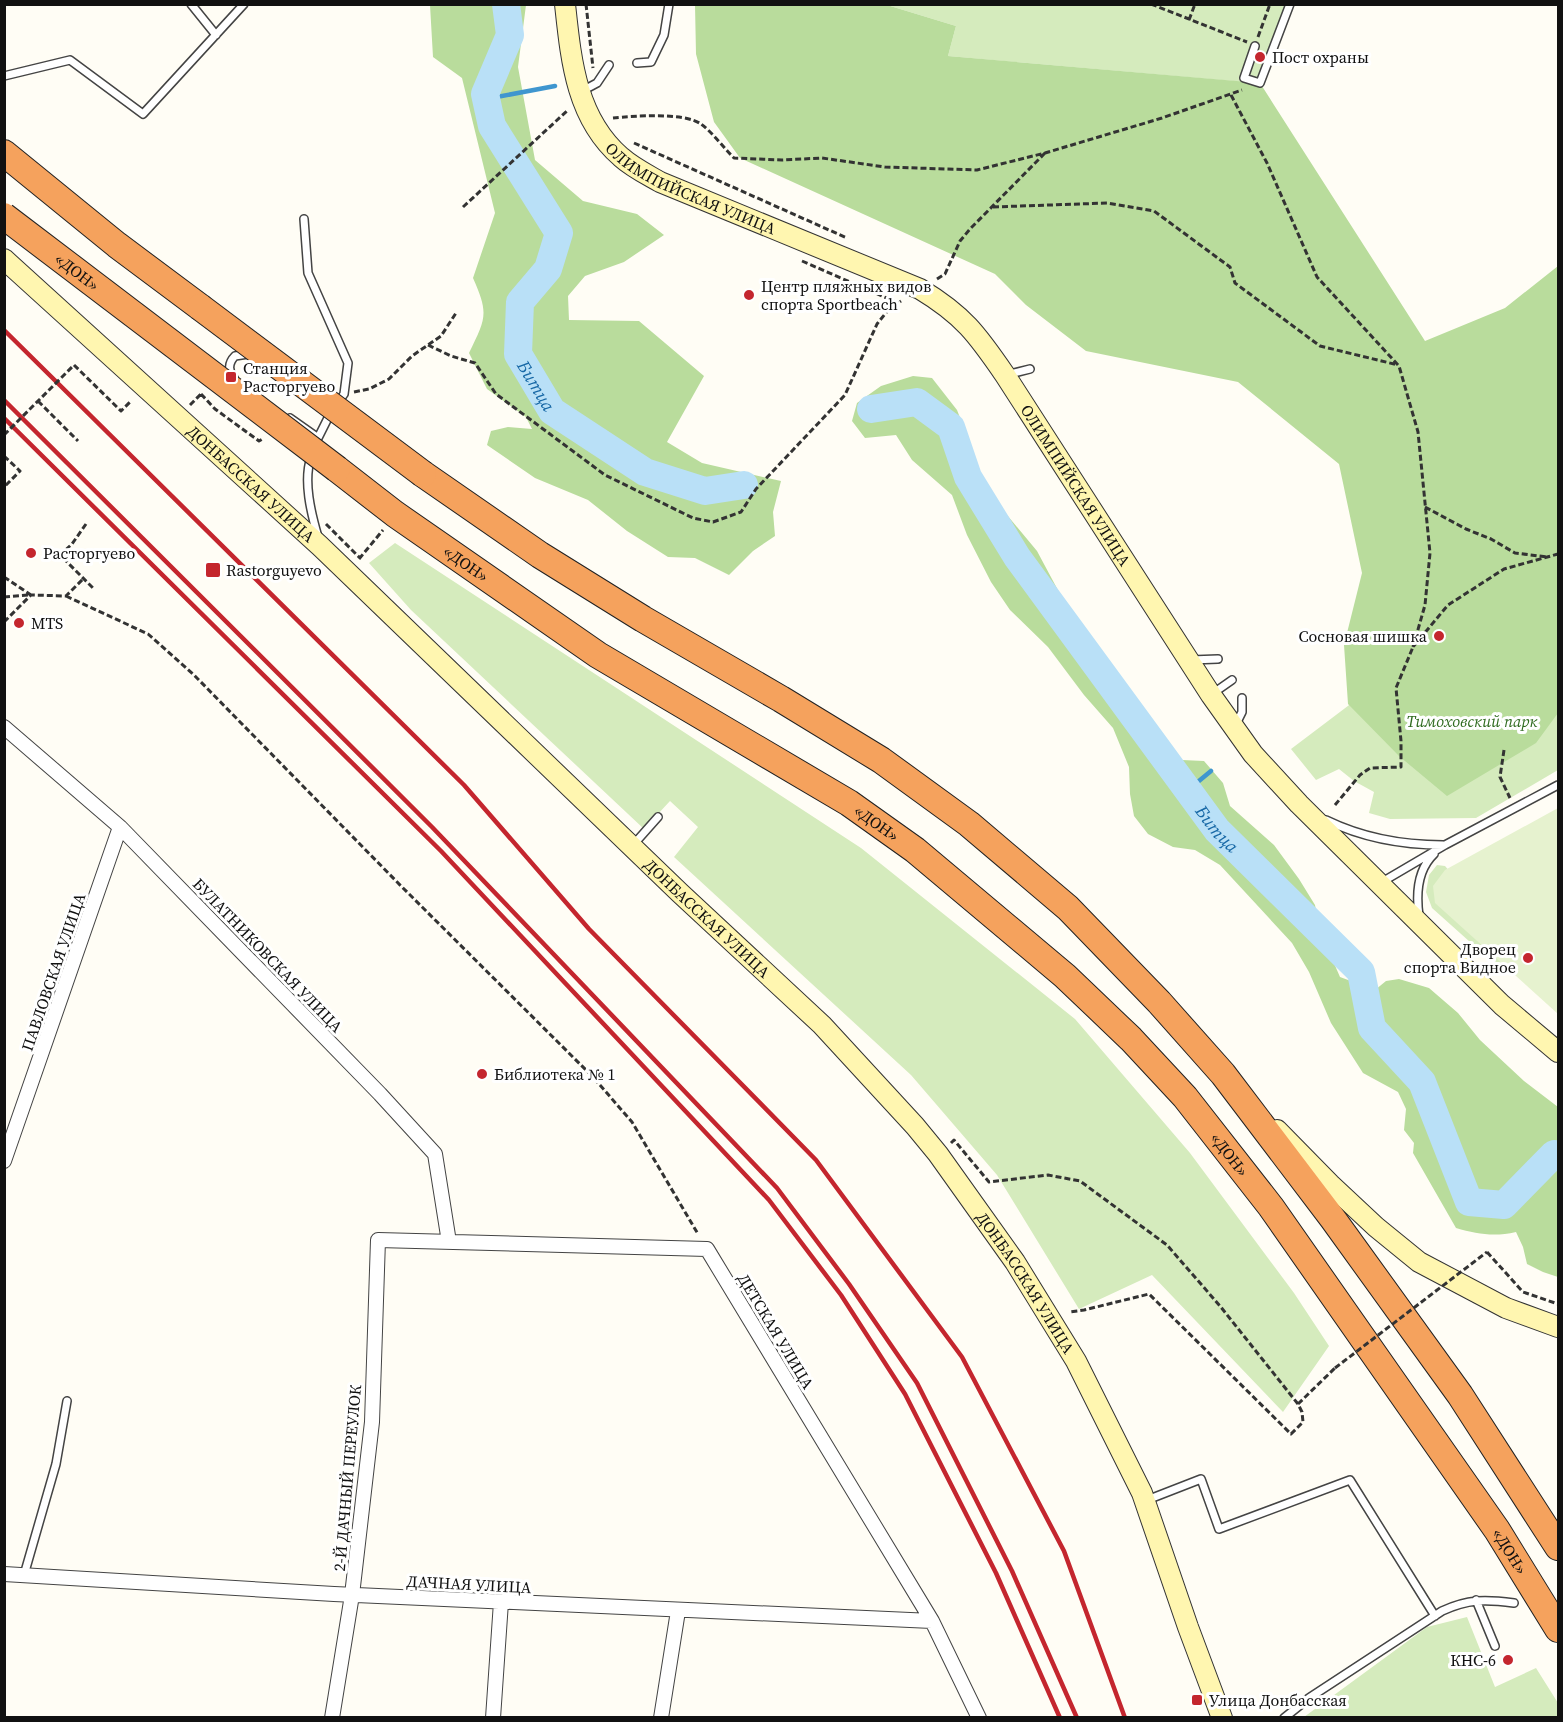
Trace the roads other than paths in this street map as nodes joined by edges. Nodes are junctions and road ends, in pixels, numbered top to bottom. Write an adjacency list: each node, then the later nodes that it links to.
1 (191, 4): 6 (lane)
2 (244, 4): 6 (lane)
3 (565, 4): 11 (street, ОЛИМПИЙСКАЯ УЛИЦА)
4 (669, 4): 8 (lane)
5 (1290, 4): 7 (lane)
6 (216, 35): 10 (lane)
7 (1255, 46)
8 (637, 63)
9 (609, 65): 11 (lane)
10 (4, 76)
11 (582, 95): 17 (street, ОЛИМПИЙСКАЯ УЛИЦА)
12 (4, 153): 39 (highway, bridge)
13 (4, 216): 55 (highway, «ДОН», bridge)
14 (304, 219): 20 (lane)
15 (4, 259): 22 (street, ДОНБАССКАЯ УЛИЦА)
16 (1030, 369): 17 (lane)
17 (1005, 375): 24 (street, ОЛИМПИЙСКАЯ УЛИЦА)
18 (242, 384): 20 (lane)
19 (279, 410): 21 (lane)
20 (330, 414): 21 (lane)
21 (317, 437): 22 (lane)
22 (320, 546): 35 (street, ДОНБАССКАЯ УЛИЦА)
23 (1218, 659): 24 (lane)
24 (1188, 660): 26 (street, ОЛИМПИЙСКАЯ УЛИЦА)
25 (1232, 680): 26 (lane)
26 (1211, 695): 29 (street, ОЛИМПИЙСКАЯ УЛИЦА)
27 (1242, 698): 29 (lane)
28 (4, 728): 33 (street, БУЛАТНИКОВСКАЯ УЛИЦА)
29 (1234, 729): 31 (street, ОЛИМПИЙСКАЯ УЛИЦА)
30 (1558, 785): 34 (lane)
31 (1306, 811): 34 (lane); 36 (street, ОЛИМПИЙСКАЯ УЛИЦА)
32 (658, 817): 35 (lane)
33 (120, 828): 40 (street, ПАВЛОВСКАЯ УЛИЦА); 41 (street, БУЛАТНИКОВСКАЯ УЛИЦА)
34 (1446, 845): 36 (lane); 37 (lane)
35 (632, 846): 44 (street, ДОНБАССКАЯ УЛИЦА)
36 (1379, 883): 37 (street, ОЛИМПИЙСКАЯ УЛИЦА)
37 (1424, 928): 38 (street, ОЛИМПИЙСКАЯ УЛИЦА)
38 (1558, 1053)
39 (1224, 1074): 42 (street); 45 (highway)
40 (4, 1161)
41 (449, 1242): 48 (street, 2-Й ДАЧНЫЙ ПЕРЕУЛОК); 54 (street, ДЕТСКАЯ УЛИЦА)
42 (1558, 1327)
43 (68, 1401): 47 (lane)
44 (1145, 1502): 53 (lane); 61 (street, ДОНБАССКАЯ УЛИЦА)
45 (1558, 1547)
46 (4, 1574): 47 (street, ДАЧНАЯ УЛИЦА)
47 (24, 1575): 48 (street, ДАЧНАЯ УЛИЦА)
48 (352, 1595): 50 (street, ДАЧНАЯ УЛИЦА); 57 (street, 2-Й ДАЧНЫЙ ПЕРЕУЛОК)
49 (1476, 1600): 51 (lane); 53 (lane); 56 (lane)
50 (501, 1602): 52 (street, ДАЧНАЯ УЛИЦА); 58 (street)
51 (1514, 1603)
52 (678, 1611): 54 (street, ДАЧНАЯ УЛИЦА); 59 (street)
53 (1435, 1616): 62 (lane)
54 (932, 1621): 60 (street, ДЕТСКАЯ УЛИЦА)
55 (1558, 1629)
56 (1495, 1646)
57 (332, 1718)
58 (494, 1718)
59 (661, 1718)
60 (979, 1718)
61 (1222, 1718)
62 (1284, 1718)

